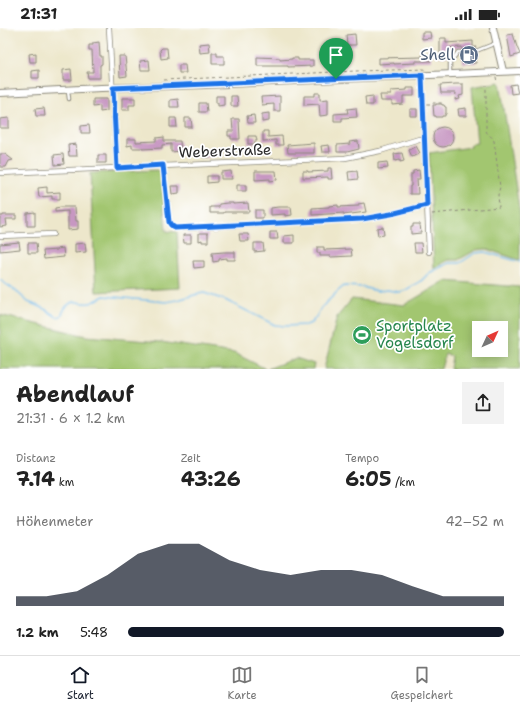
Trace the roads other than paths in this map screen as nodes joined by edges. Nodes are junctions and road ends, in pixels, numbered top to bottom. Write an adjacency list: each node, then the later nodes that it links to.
1 (110, 28): 10 (street)
2 (493, 28): 3 (street)
3 (497, 42): 4 (lane); 6 (street)
4 (476, 51)
5 (462, 52): 9 (lane)
6 (503, 71): 7 (street); 9 (street)
7 (520, 71)
8 (421, 72): 9 (street); 10 (street); 14 (street)
9 (450, 74)
10 (113, 88): 11 (street); 15 (street)
11 (68, 90): 12 (street); 13 (lane)
12 (0, 93)
13 (69, 99)
14 (425, 139): 15 (street, Weberstraße); 17 (street)
15 (117, 168): 16 (street, Weberstraße)
16 (0, 173)
17 (427, 205): 18 (street); 21 (street)
18 (184, 228)
19 (53, 234): 20 (street)
20 (0, 236)
21 (429, 252)

